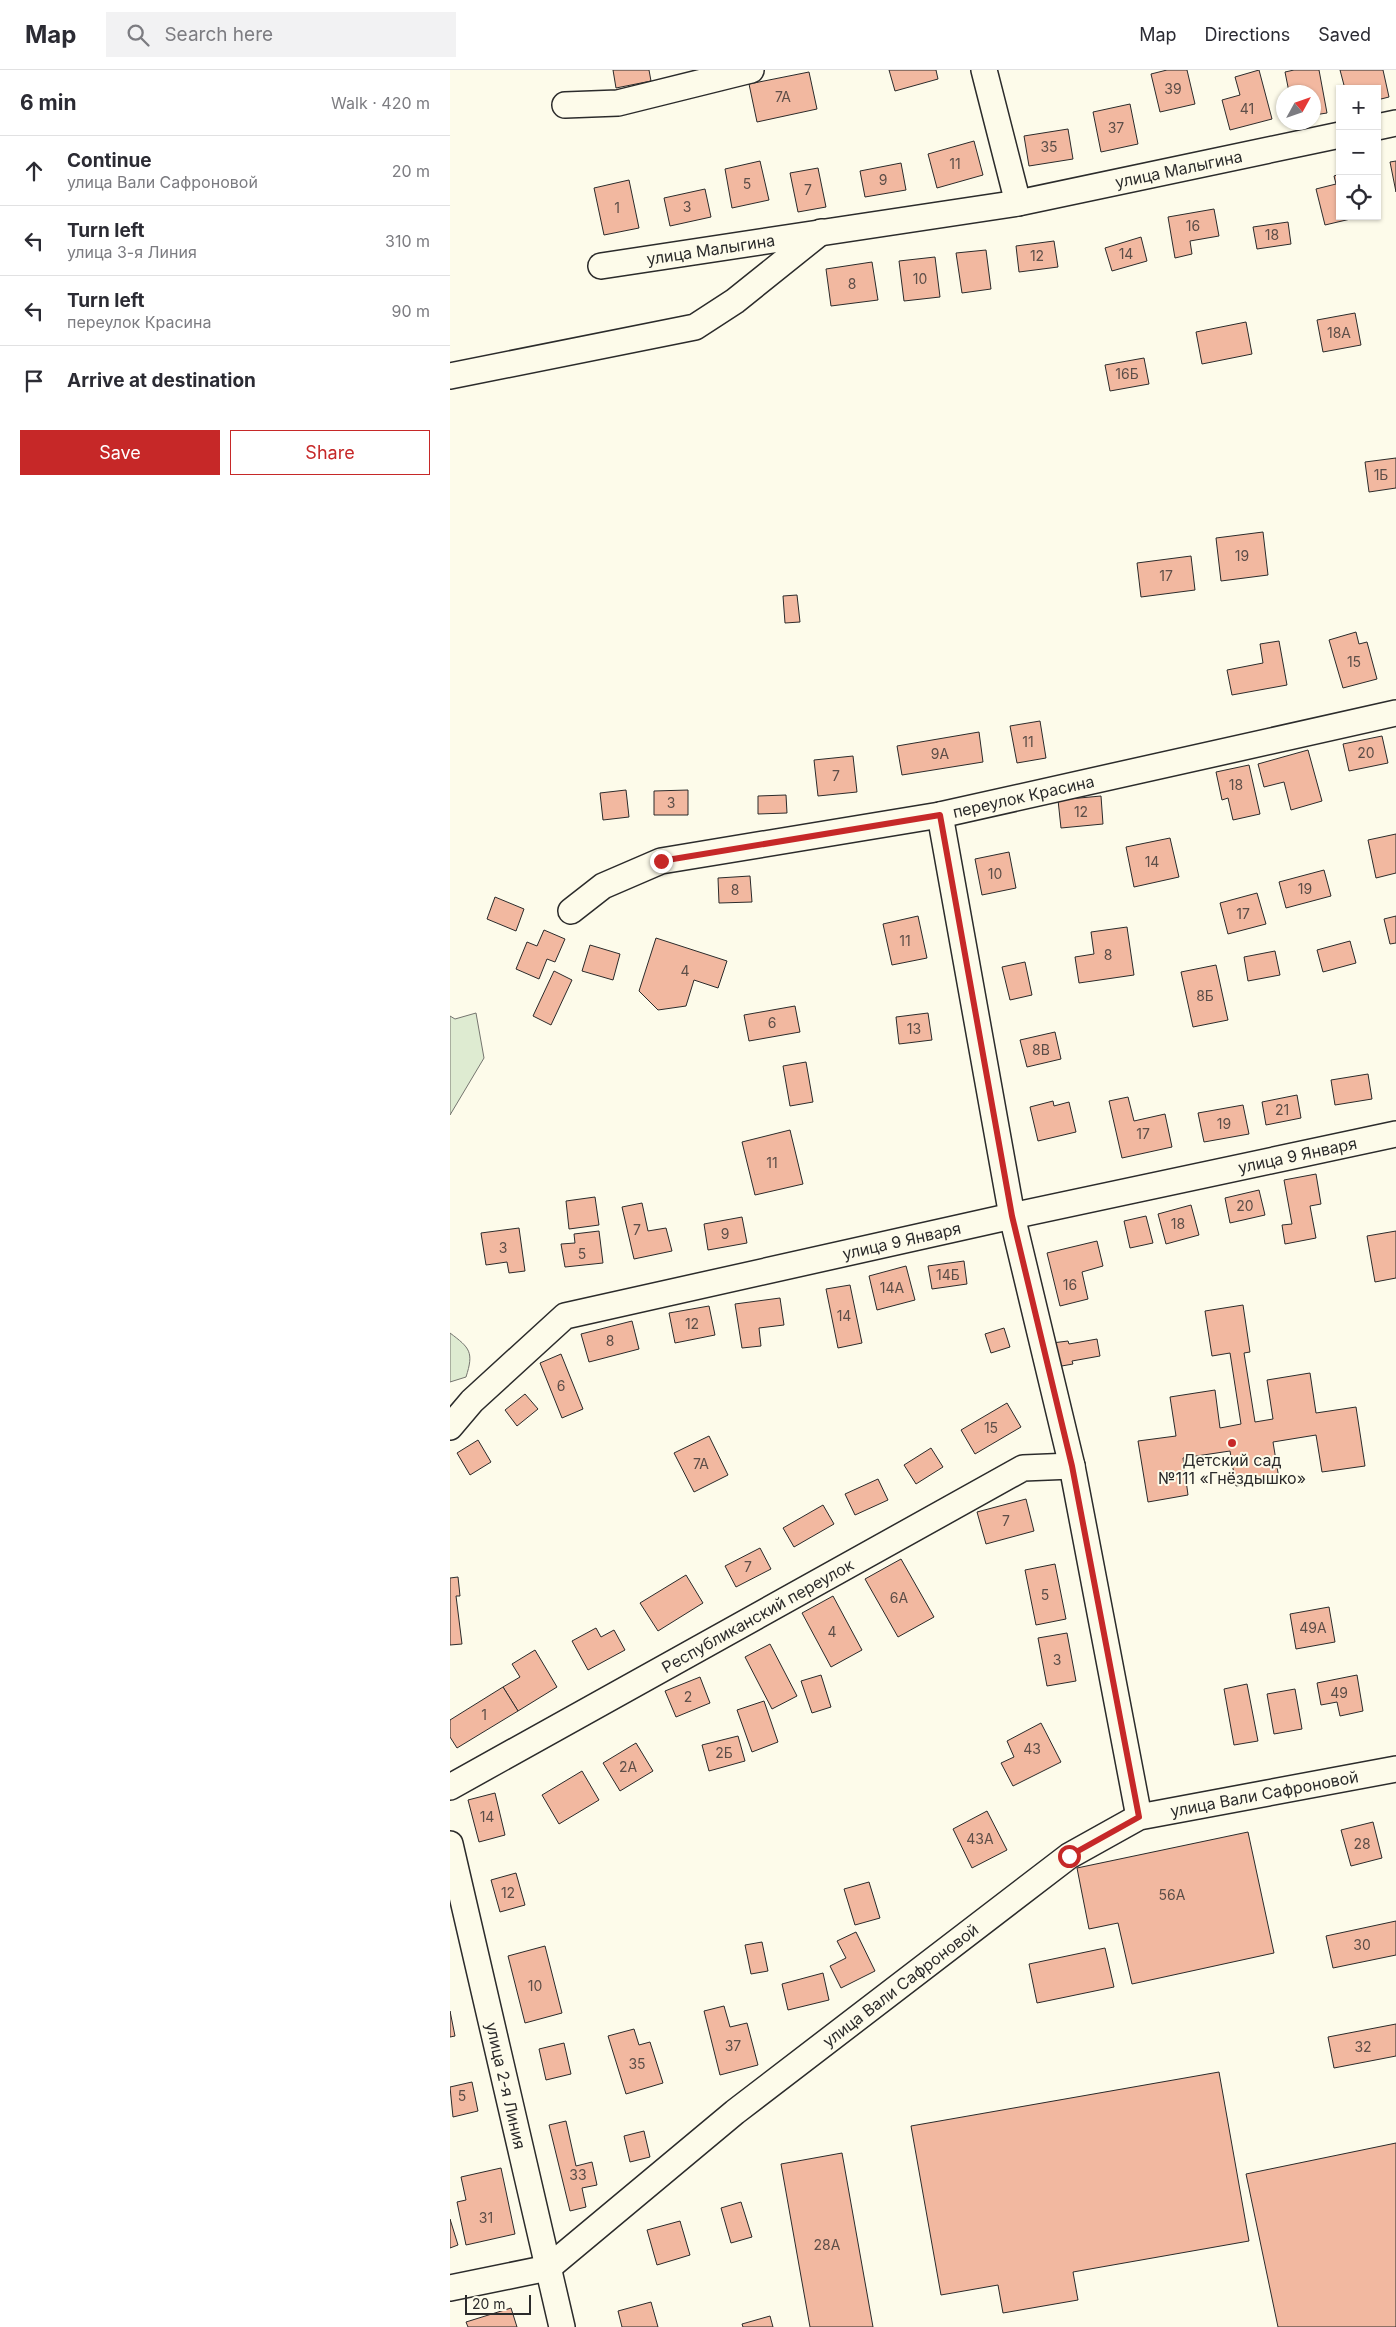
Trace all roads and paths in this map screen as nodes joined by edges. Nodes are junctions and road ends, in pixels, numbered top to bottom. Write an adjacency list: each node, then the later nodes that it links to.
1 (751, 70): 3 (street)
2 (984, 70): 7 (street)
3 (565, 105)
4 (1396, 124): 5 (street)
5 (1381, 126)
6 (1336, 136): 7 (street, улица Малыгина)
7 (1018, 203): 8 (street, улица Малыгина)
8 (822, 232): 9 (street, улица Малыгина); 10 (street, улица Малыгина)
9 (601, 266)
10 (450, 376)
11 (1396, 713): 12 (street, переулок Красина)
12 (940, 815): 13 (street, переулок Красина); 15 (street)
13 (571, 911)
14 (1396, 1134): 15 (street, улица 9 Января)
15 (1012, 1216): 16 (street, улица 9 Января); 17 (street)
16 (450, 1427)
17 (1072, 1466): 19 (street, Республиканский переулок); 20 (street)
18 (1396, 1769): 20 (street, улица Вали Сафроновой)
19 (450, 1787)
20 (1139, 1817): 22 (street, улица Вали Сафроновой)
21 (450, 1844): 22 (street, улица 2-я Линия)
22 (548, 2268): 23 (street, улица Вали Сафроновой); 24 (street, улица 2-я Линия)
23 (450, 2288)
24 (562, 2327)

